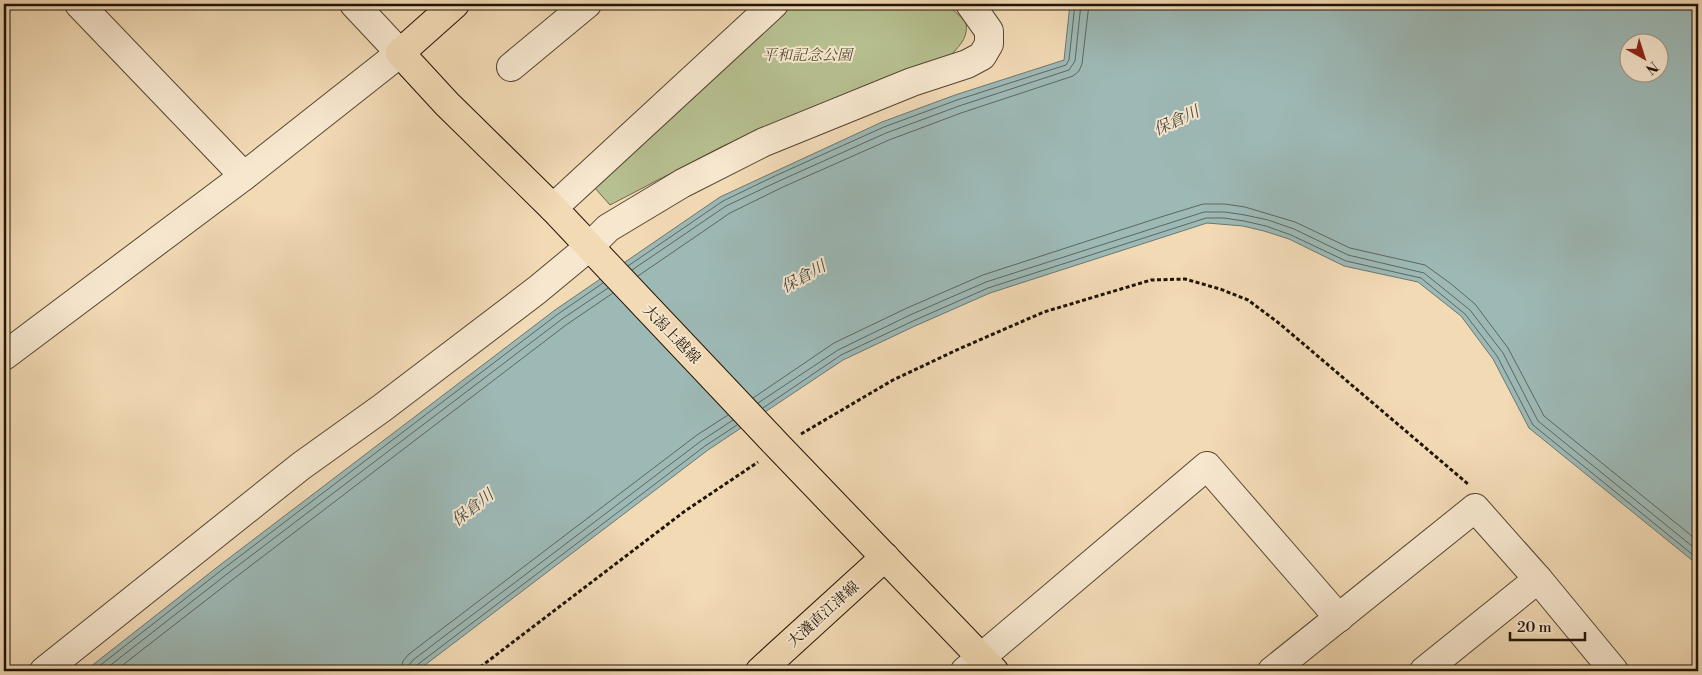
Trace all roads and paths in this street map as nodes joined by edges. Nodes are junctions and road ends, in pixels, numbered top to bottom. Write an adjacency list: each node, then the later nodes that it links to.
1 (79, 4): 9 (street)
2 (354, 4): 7 (street)
3 (455, 4): 7 (main road)
4 (587, 4): 8 (street)
5 (774, 4): 10 (street)
6 (970, 4): 11 (street)
7 (400, 53): 9 (street); 10 (main road, 大潟上越線)
8 (511, 67)
9 (244, 176): 12 (street)
10 (553, 208): 11 (main road, 大潟上越線)
11 (596, 254): 13 (main road, 大潟上越線); 19 (street)
12 (4, 356)
13 (771, 438): 14 (path); 15 (main road, 大潟上越線); 20 (path)
14 (1476, 508): 16 (street); 17 (street)
15 (885, 558): 18 (main road, 大潟上越線); 21 (main road, 大瀁直江津線)
16 (1538, 579): 23 (street); 24 (street)
17 (1338, 618): 18 (street); 22 (street)
18 (980, 667)
19 (44, 671)
20 (476, 671)
21 (760, 671)
22 (1272, 671)
23 (1424, 671)
24 (1614, 671)

